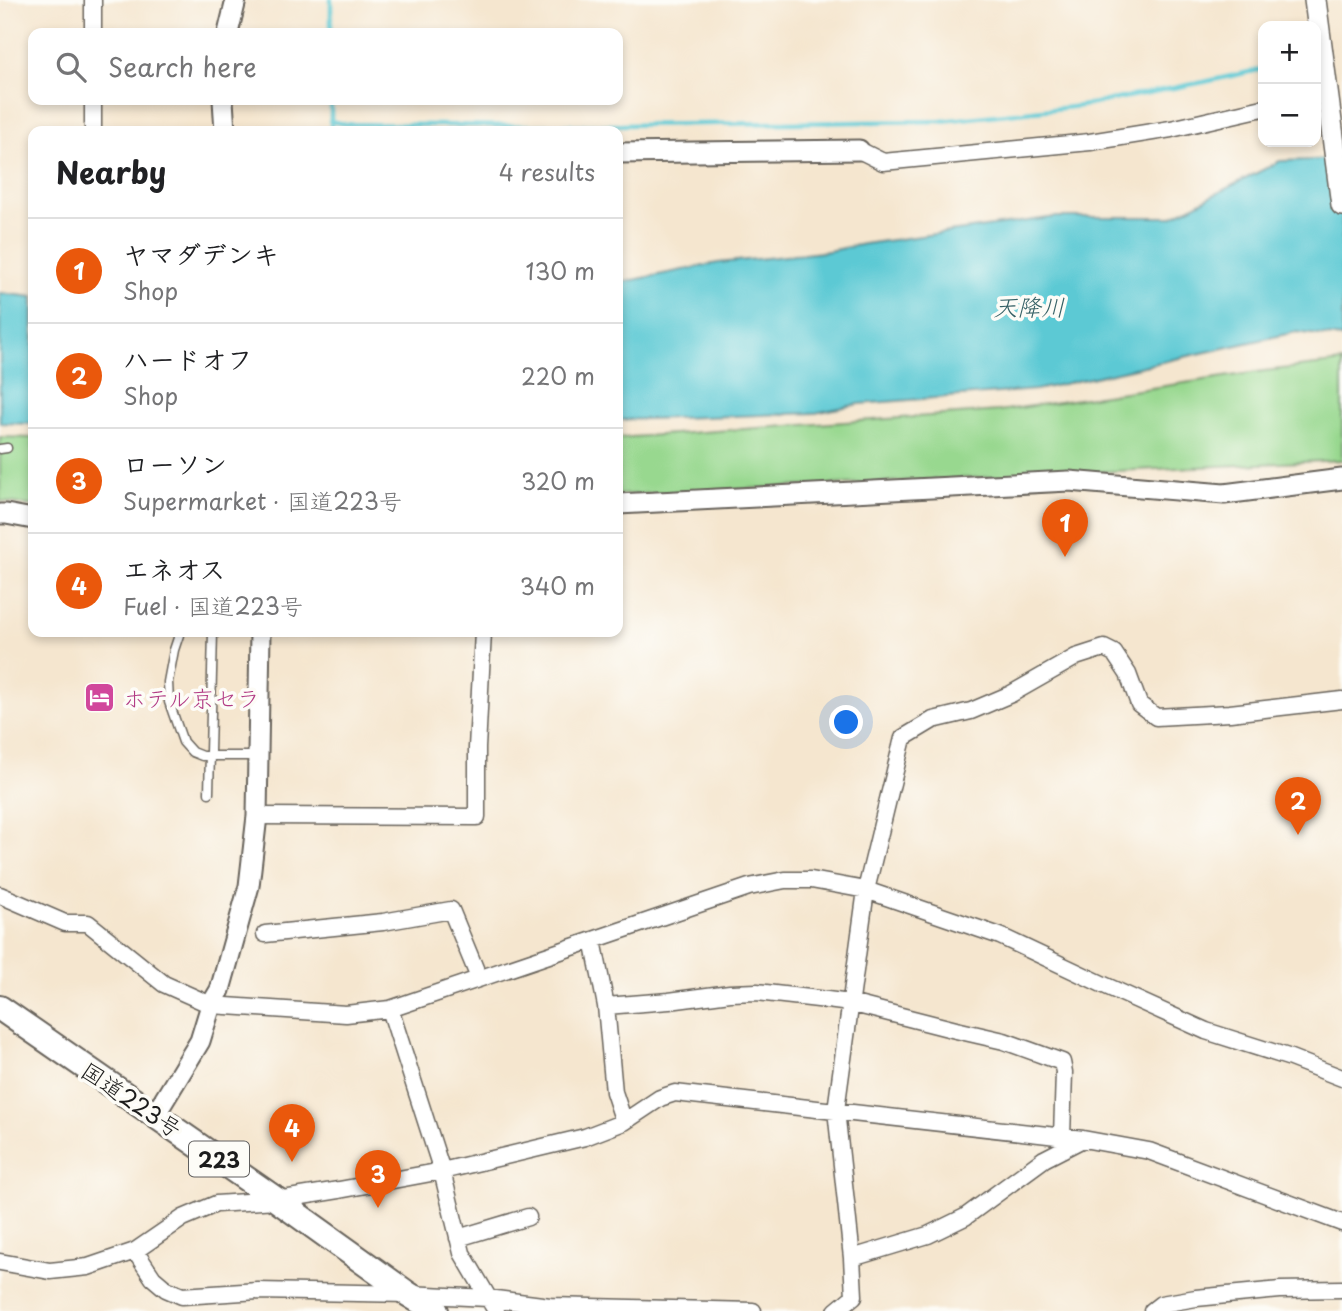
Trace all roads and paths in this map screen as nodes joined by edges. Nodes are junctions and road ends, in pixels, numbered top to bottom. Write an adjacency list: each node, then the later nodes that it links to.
1 (93, 0): 4 (street)
2 (236, 0): 5 (street)
3 (1315, 0): 6 (main road)
4 (93, 28)
5 (229, 28)
6 (1328, 93): 14 (main road)
7 (93, 105): 10 (street)
8 (223, 105): 11 (street)
9 (1258, 109): 12 (street)
10 (93, 126)
11 (225, 126)
12 (859, 150): 13 (street)
13 (623, 153)
14 (1342, 205)
15 (1342, 479): 16 (street)
16 (623, 504)
17 (0, 514): 18 (street)
18 (28, 518)
19 (178, 637): 24 (lane)
20 (212, 637): 24 (lane)
21 (260, 637): 25 (street)
22 (482, 637): 27 (street)
23 (1342, 699): 28 (street)
24 (210, 755): 25 (lane); 26 (lane)
25 (258, 756): 27 (street)
26 (209, 793)
27 (257, 816): 34 (street)
28 (866, 890): 31 (street); 33 (street); 38 (street)
29 (0, 895): 34 (street)
30 (265, 934): 32 (street)
31 (593, 940): 32 (street); 35 (street)
32 (479, 978): 37 (street)
33 (850, 1003): 35 (street); 39 (street); 42 (street)
34 (211, 1005): 37 (street); 40 (street)
35 (606, 1006): 41 (street)
36 (0, 1008): 40 (highway, 国道223号 / 223)
37 (390, 1009): 44 (street)
38 (1342, 1078)
39 (836, 1110): 41 (street); 42 (street); 50 (street)
40 (155, 1115): 45 (highway, 国道223号 / 223)
41 (624, 1122): 44 (street)
42 (1062, 1137): 43 (street)
43 (1083, 1139): 47 (street); 50 (street)
44 (442, 1171): 45 (street); 48 (street)
45 (277, 1199): 49 (street); 53 (highway, 国道223号 / 223)
46 (528, 1217): 48 (street)
47 (1342, 1223)
48 (458, 1238): 54 (street)
49 (135, 1251): 51 (street); 53 (street)
50 (852, 1258): 57 (street)
51 (0, 1262)
52 (1342, 1289): 58 (street)
53 (408, 1294): 54 (street); 55 (highway, 国道223号 / 223)
54 (492, 1304): 56 (street)
55 (436, 1311)
56 (753, 1311)
57 (836, 1311)
58 (1152, 1311)

